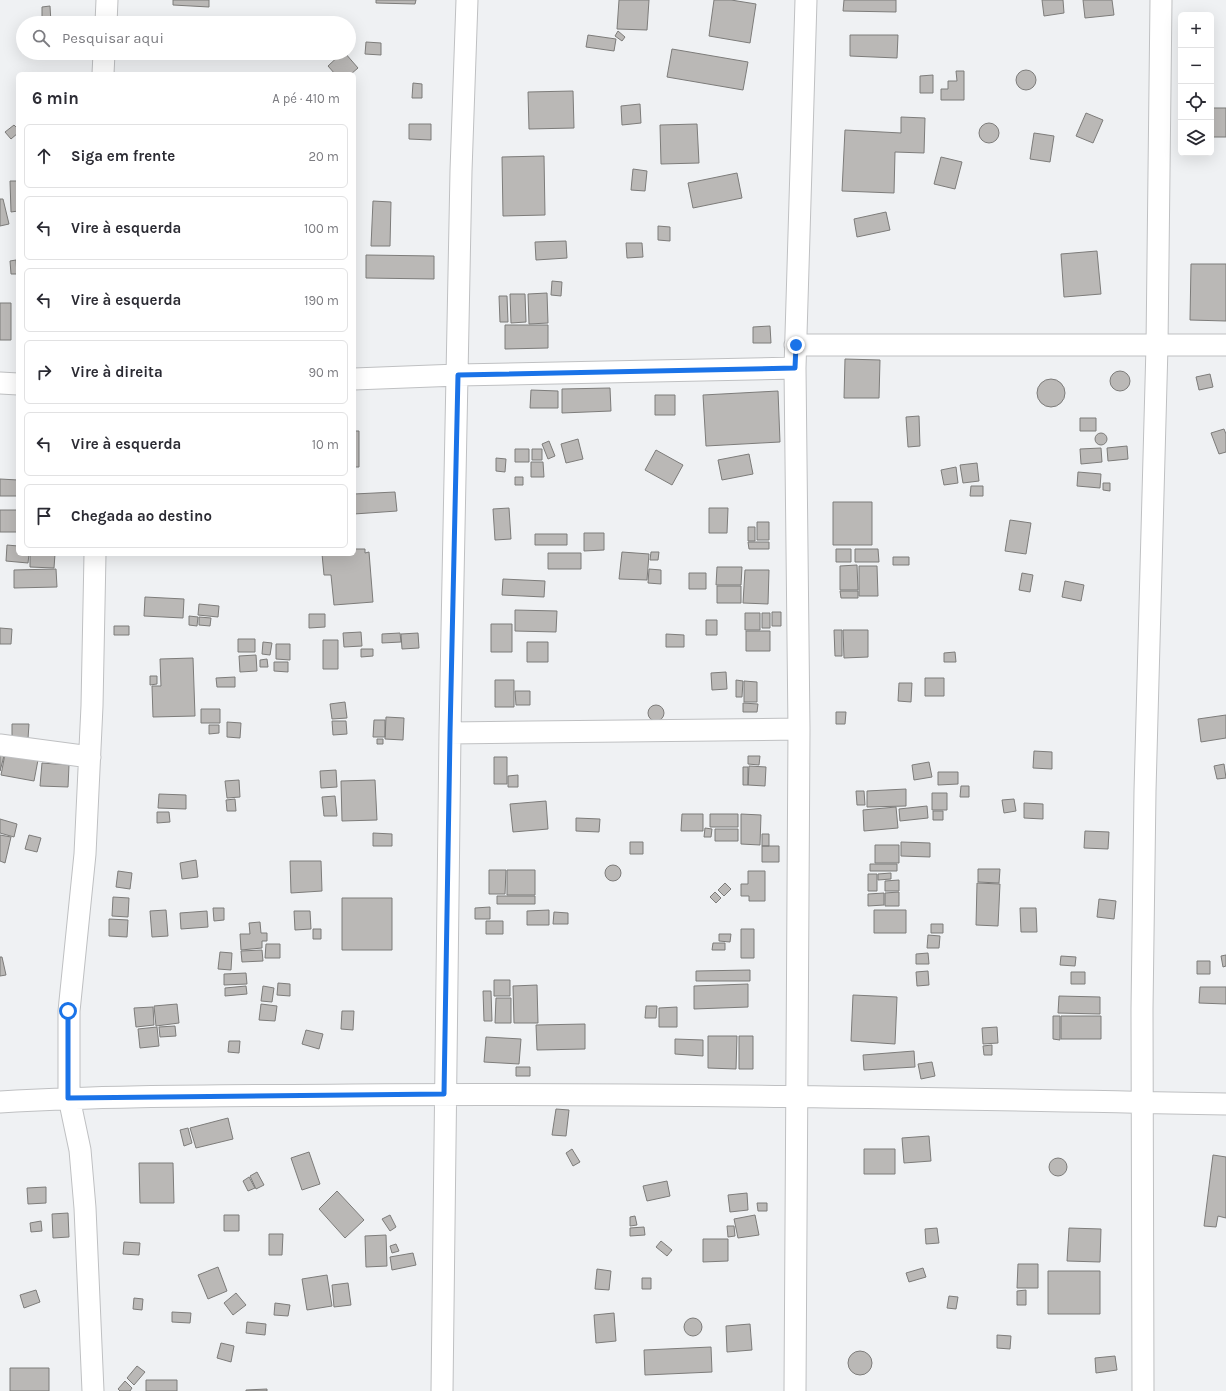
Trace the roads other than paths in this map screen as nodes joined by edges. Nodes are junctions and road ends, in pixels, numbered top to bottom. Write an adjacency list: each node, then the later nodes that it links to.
1 (107, 0): 5 (street)
2 (467, 0): 12 (street)
3 (806, 0): 8 (street)
4 (1161, 0): 10 (street)
5 (106, 16)
6 (104, 60): 7 (street)
7 (103, 72)
8 (796, 345): 10 (street); 11 (street)
9 (1226, 345): 10 (street)
10 (1157, 346): 25 (street)
11 (795, 368): 12 (street); 17 (street)
12 (458, 375): 13 (street); 18 (street)
13 (356, 378)
14 (0, 384): 15 (street)
15 (16, 384)
16 (95, 556): 20 (street)
17 (799, 729): 18 (street); 22 (street)
18 (450, 733): 21 (street)
19 (0, 745): 20 (street)
20 (90, 757): 23 (street)
21 (444, 1094): 22 (street); 23 (street); 28 (street)
22 (798, 1095): 25 (street); 29 (street)
23 (68, 1098): 24 (street); 27 (street)
24 (0, 1102)
25 (1141, 1103): 26 (street); 30 (street)
26 (1226, 1104)
27 (92, 1391)
28 (442, 1391)
29 (795, 1391)
30 (1143, 1391)

